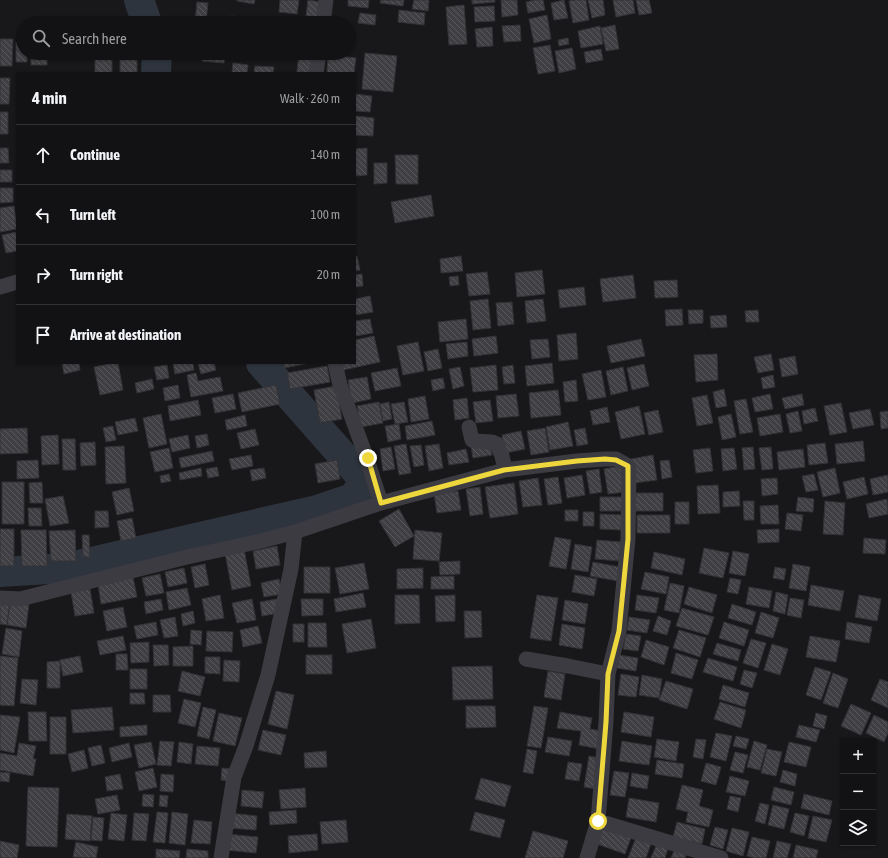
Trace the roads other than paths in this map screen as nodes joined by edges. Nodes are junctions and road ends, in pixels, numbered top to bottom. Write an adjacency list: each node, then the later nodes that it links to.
1 (326, 0): 2 (street)
2 (324, 16)
3 (318, 60): 4 (street)
4 (316, 72)
5 (16, 282): 6 (street)
6 (0, 287)
7 (335, 364): 10 (street)
8 (469, 427): 9 (street)
9 (504, 470): 10 (street); 14 (street)
10 (381, 503): 11 (street)
11 (295, 532): 12 (street); 16 (street)
12 (0, 598)
13 (526, 659): 14 (street)
14 (608, 674): 15 (street)
15 (598, 821): 17 (street); 18 (street)
16 (221, 858)
17 (587, 858)
18 (721, 858)

